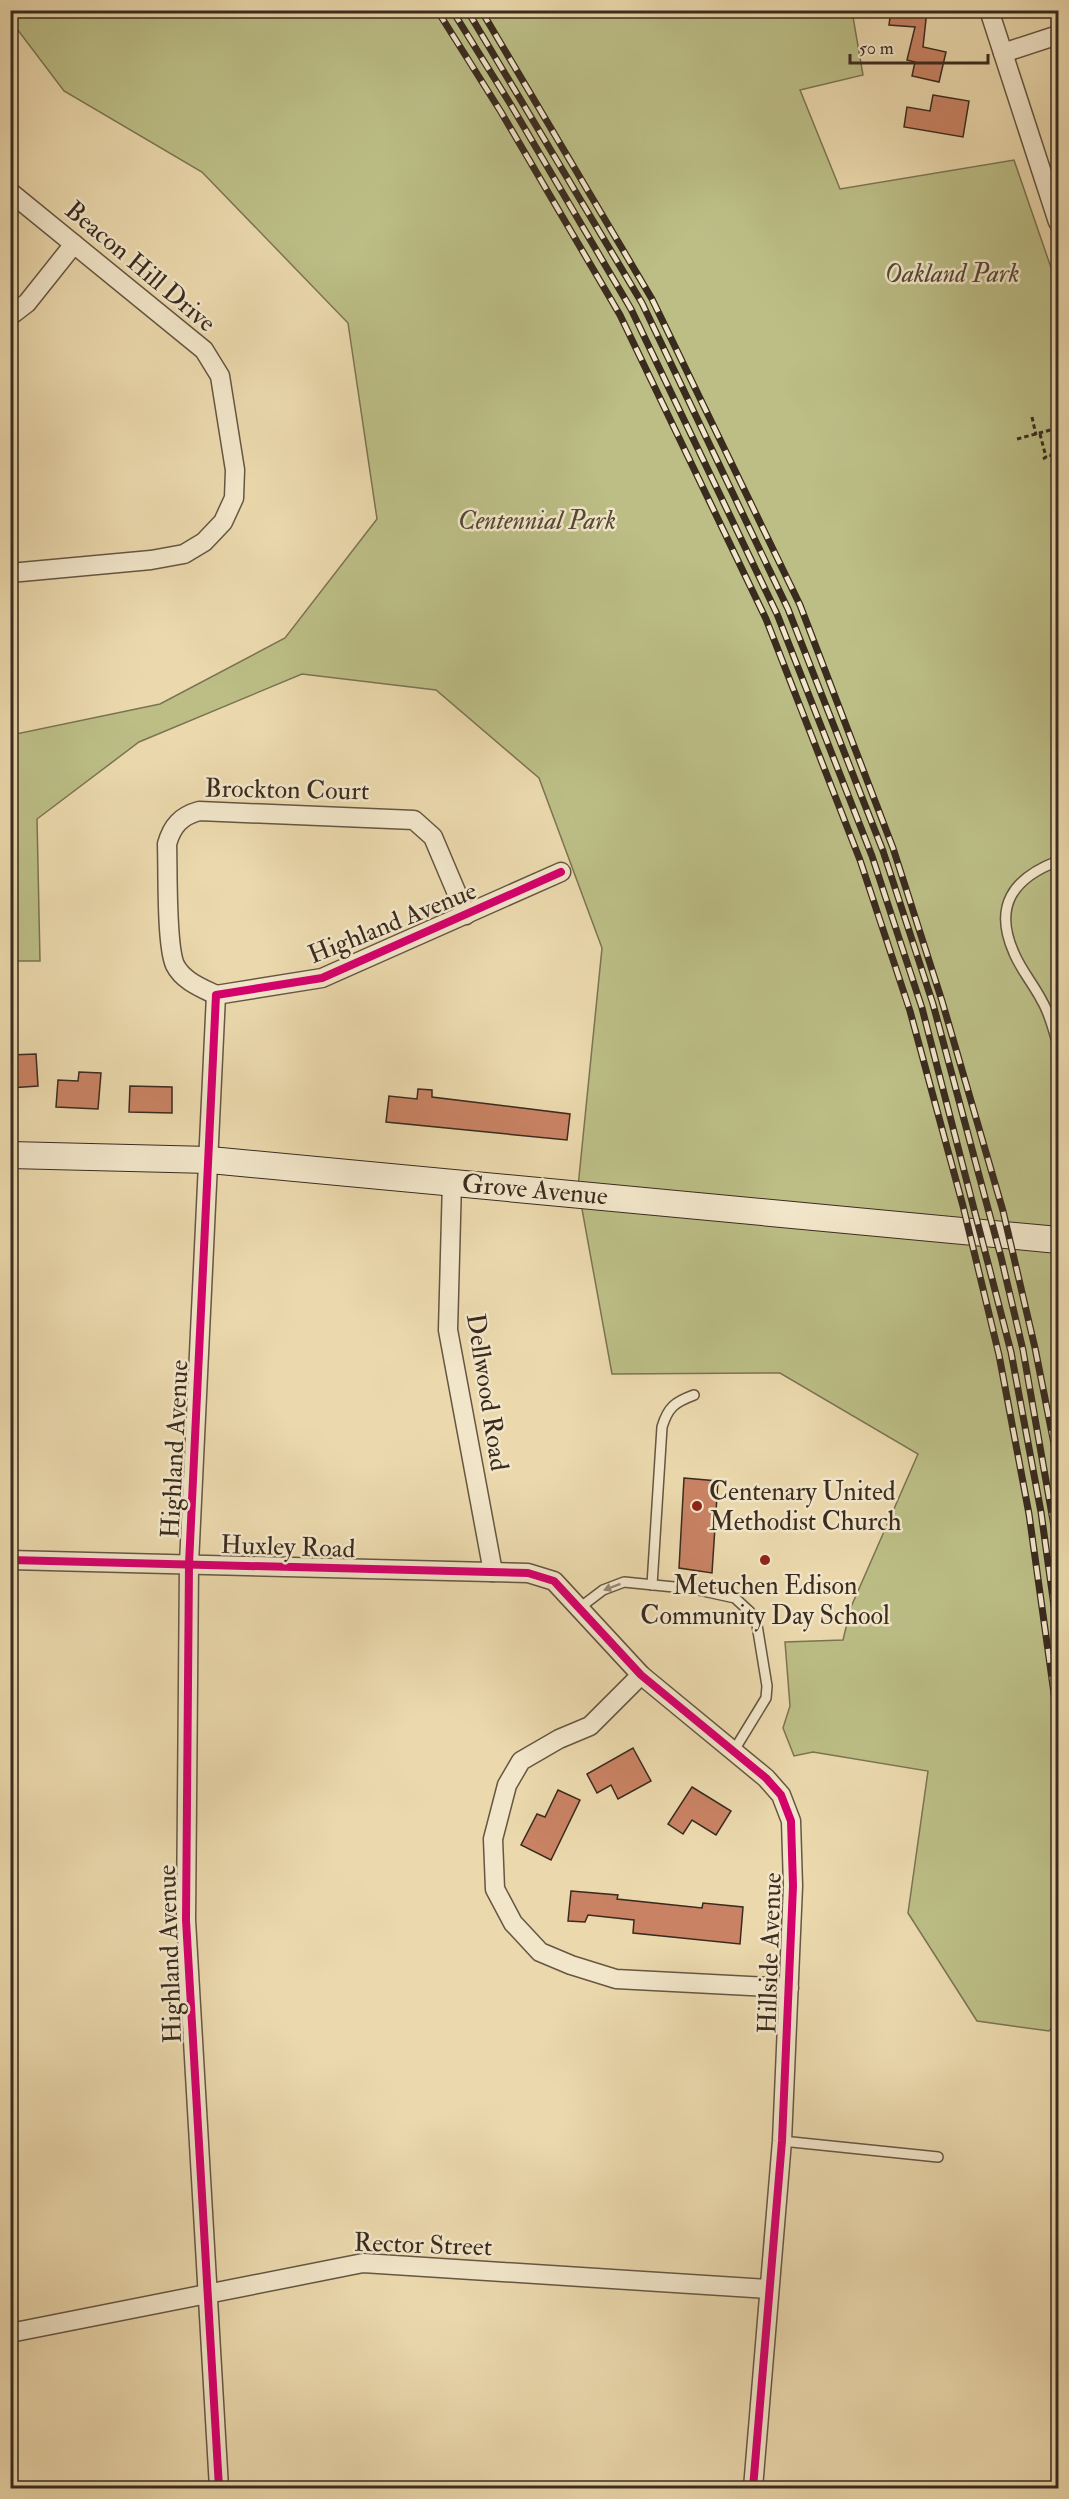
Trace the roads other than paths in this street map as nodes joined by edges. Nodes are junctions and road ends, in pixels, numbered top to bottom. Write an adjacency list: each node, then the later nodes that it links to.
1 (990, 15): 3 (street)
2 (1059, 35): 3 (street)
3 (1003, 53): 5 (street)
4 (10, 192): 6 (street, Beacon Hill Drive)
5 (1059, 222)
6 (75, 244): 7 (street); 8 (street, Beacon Hill Drive)
7 (10, 316)
8 (10, 573)
9 (1059, 861): 13 (lane)
10 (561, 872): 11 (street, Highland Avenue)
11 (466, 915): 12 (street, Highland Avenue); 12 (street, Brockton Court)
12 (216, 995): 15 (street, Highland Avenue)
13 (1059, 1044)
14 (10, 1155): 15 (street, Grove Avenue)
15 (210, 1160): 16 (street, Grove Avenue); 20 (street, Highland Avenue)
16 (452, 1181): 17 (street, Grove Avenue); 21 (street, Dellwood Road)
17 (1059, 1240)
18 (694, 1395): 22 (lane)
19 (10, 1560): 20 (street, Huxley Road)
20 (189, 1564): 21 (street, Huxley Road); 30 (street, Highland Avenue)
21 (493, 1572): 23 (street, Hillside Avenue)
22 (652, 1585): 23 (lane, one-way to 23); 25 (lane)
23 (578, 1609): 24 (street, Hillside Avenue)
24 (641, 1675): 25 (street, Hillside Avenue); 26 (street)
25 (734, 1752): 26 (street, Hillside Avenue)
26 (789, 1988): 27 (street, Hillside Avenue)
27 (782, 2141): 28 (lane); 29 (street, Hillside Avenue)
28 (938, 2157)
29 (768, 2289): 30 (street, Rector Street); 33 (street, Hillside Avenue)
30 (206, 2292): 31 (street, Rector Street); 32 (street, Highland Avenue)
31 (10, 2333)
32 (219, 2488)
33 (753, 2488)

